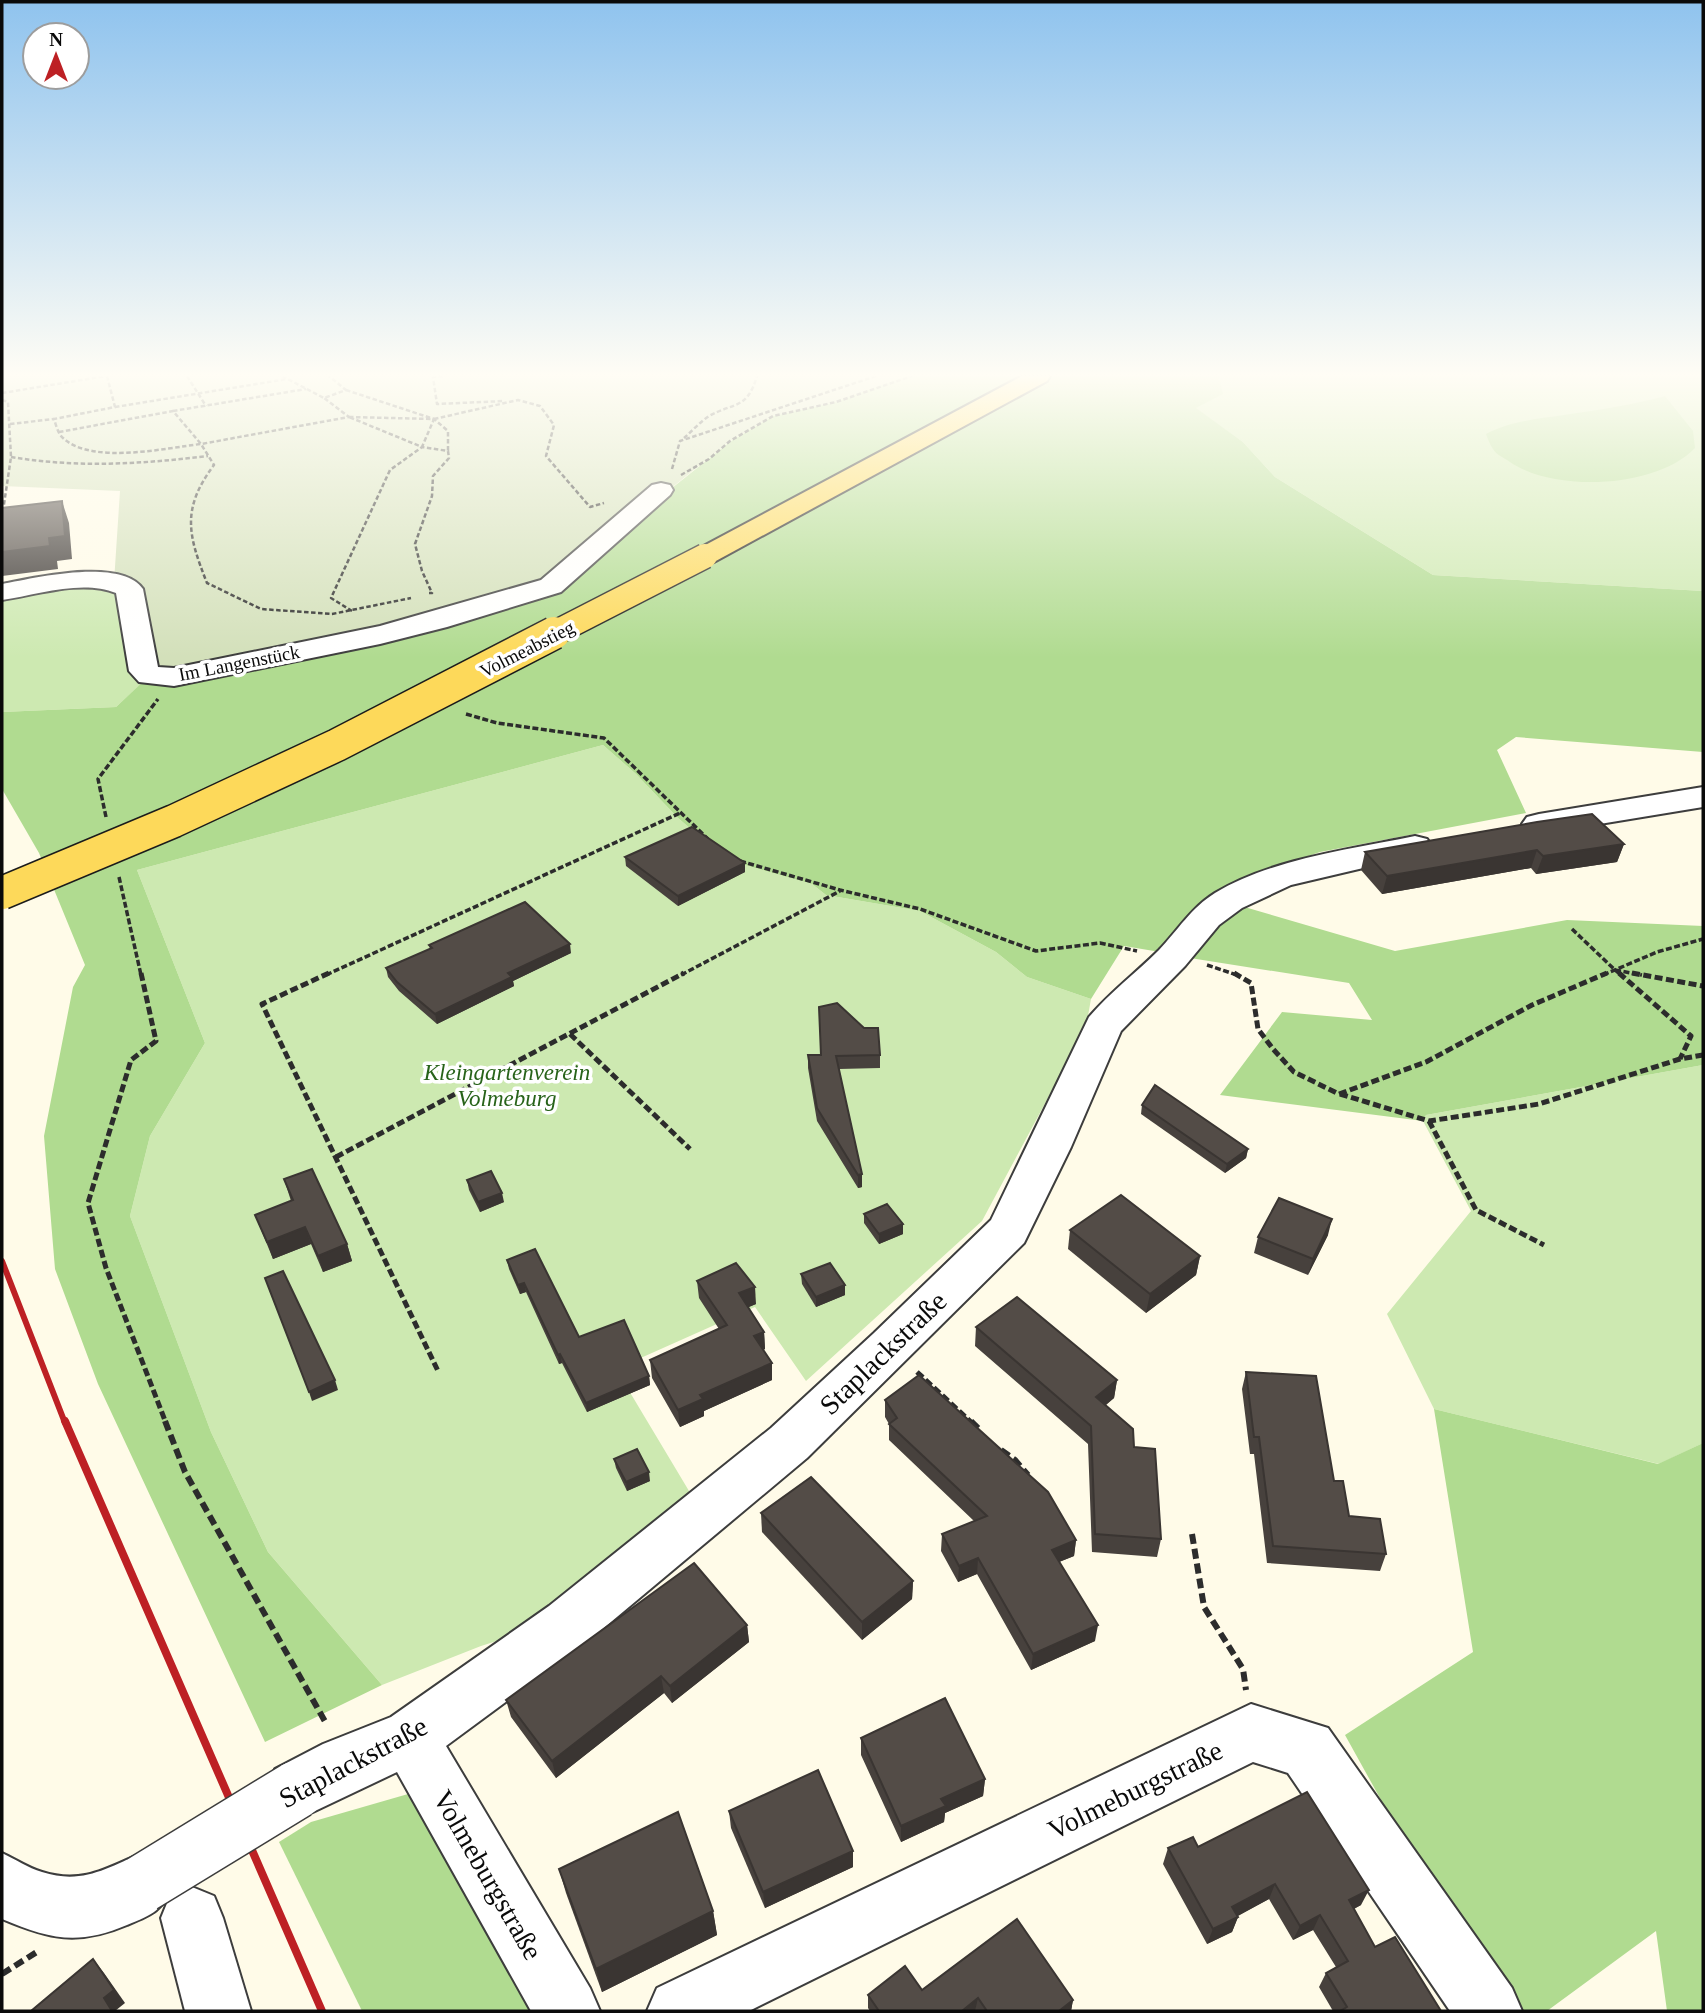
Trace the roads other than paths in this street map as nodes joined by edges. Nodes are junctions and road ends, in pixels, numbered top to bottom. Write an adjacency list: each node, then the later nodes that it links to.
1 (865, 470): 7 (main road, Volmeabstieg, bridge)
2 (665, 486): 3 (street, Im Langenstück)
3 (2, 592)
4 (1703, 797): 5 (street)
5 (1507, 829)
6 (1454, 838): 8 (street, Staplackstraße)
7 (2, 893)
8 (411, 1737): 10 (street, Staplackstraße, bridge); 12 (street, Volmeburgstraße)
9 (2, 1884): 10 (street, Staplackstraße)
10 (167, 1901): 11 (street)
11 (218, 2011)
12 (567, 2011)
13 (681, 2011): 14 (street, Volmeburgstraße)
14 (1489, 2011)

